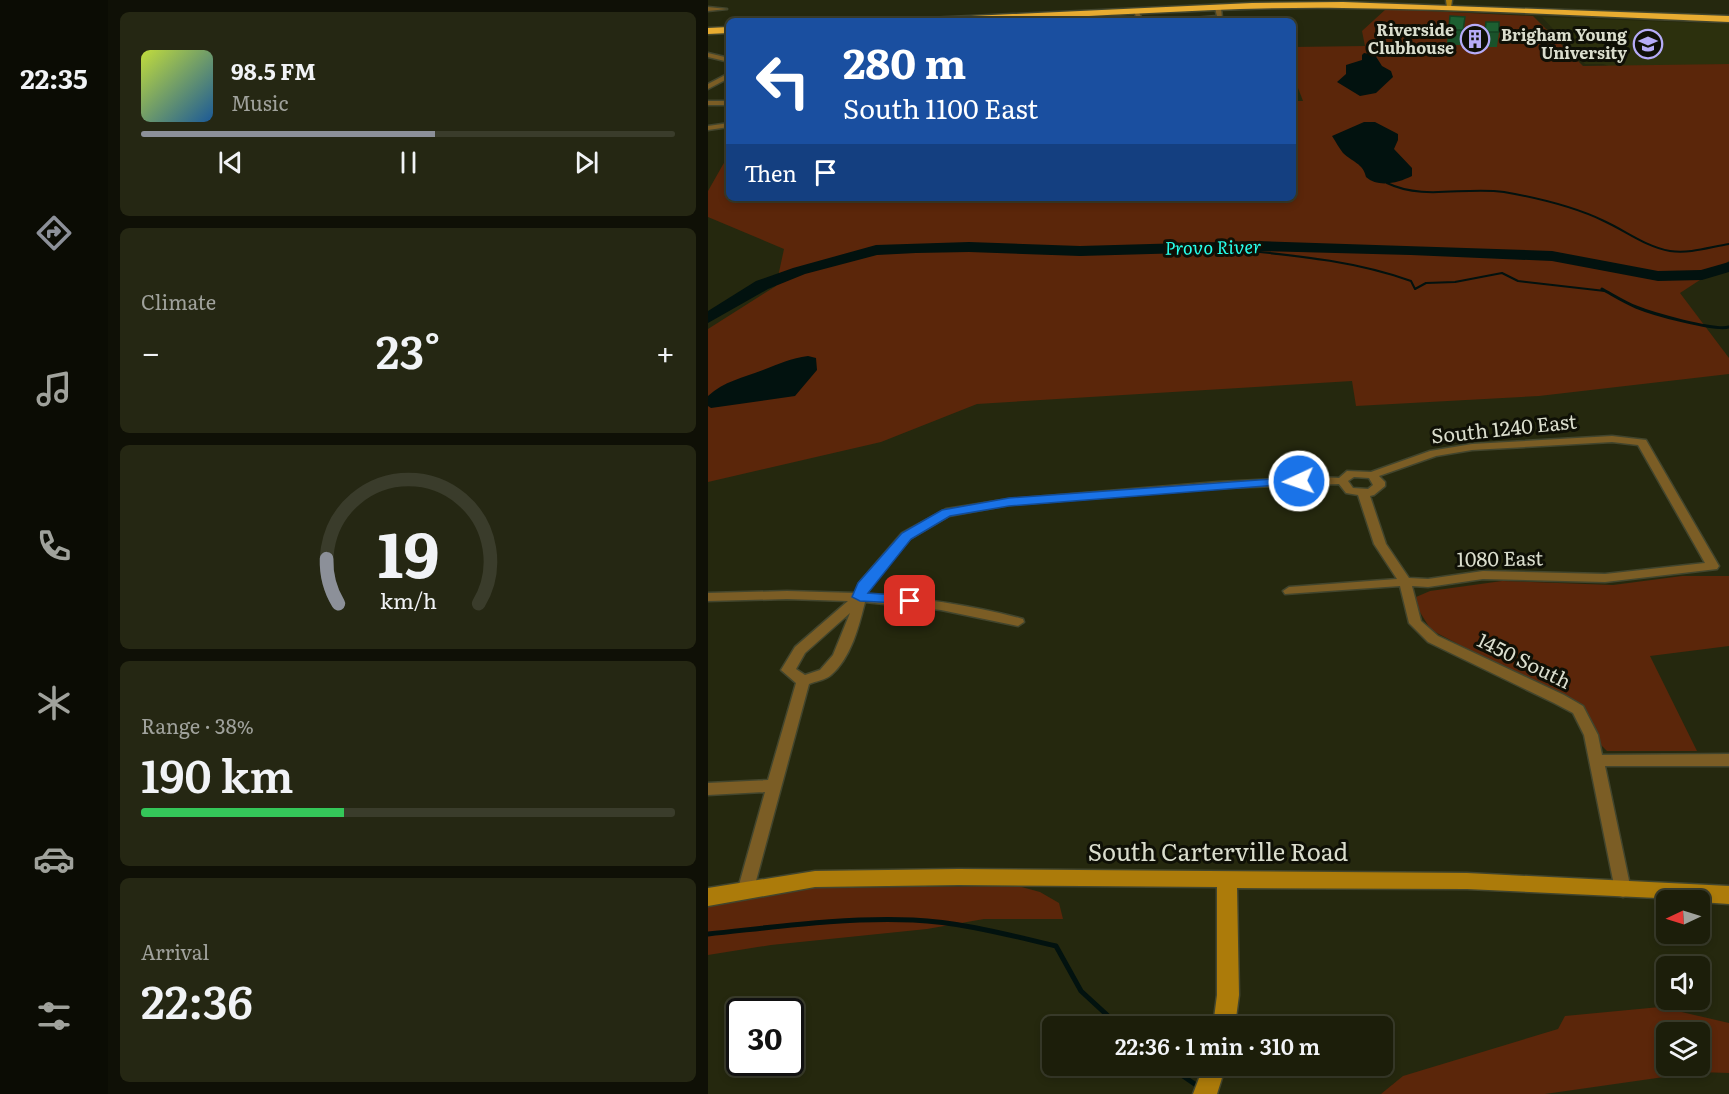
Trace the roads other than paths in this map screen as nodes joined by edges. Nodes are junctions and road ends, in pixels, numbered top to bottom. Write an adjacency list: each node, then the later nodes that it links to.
1 (1449, 3): 2 (highway); 10 (highway)
2 (1218, 8): 5 (highway); 9 (street)
3 (708, 9): 4 (street)
4 (724, 9)
5 (1136, 11): 6 (highway); 8 (street)
6 (1077, 17): 7 (highway)
7 (1040, 18)
8 (1138, 18)
9 (1206, 18)
10 (1729, 19)
11 (726, 30): 12 (highway)
12 (708, 31)
13 (708, 55): 14 (street)
14 (726, 59)
15 (726, 77): 16 (street)
16 (710, 85)
17 (710, 103): 18 (street)
18 (726, 103)
19 (726, 125): 20 (street)
20 (708, 128)
21 (1372, 475): 22 (street, South 1240 East); 23 (street); 24 (street, South 1240 East)
22 (1342, 482): 23 (street); 28 (street)
23 (1363, 494): 25 (street, 1450 South)
24 (1713, 566): 25 (street, 1080 East)
25 (1405, 582): 26 (street, 1080 East); 32 (street, 1450 South)
26 (1289, 591)
27 (708, 597): 28 (street)
28 (860, 597): 29 (street); 30 (street); 30 (street)
29 (1018, 622)
30 (802, 681): 33 (street)
31 (1729, 760): 32 (street)
32 (1596, 761): 36 (street, 1450 South)
33 (773, 786): 34 (street); 37 (street)
34 (708, 789)
35 (1227, 879): 36 (street, South Carterville Road); 37 (street, South Carterville Road); 40 (street)
36 (1623, 890): 38 (street, South Carterville Road)
37 (745, 892): 39 (street, South Carterville Road)
38 (1729, 895)
39 (708, 897)
40 (1225, 1016)
41 (1211, 1076): 42 (street)
42 (1205, 1094)

